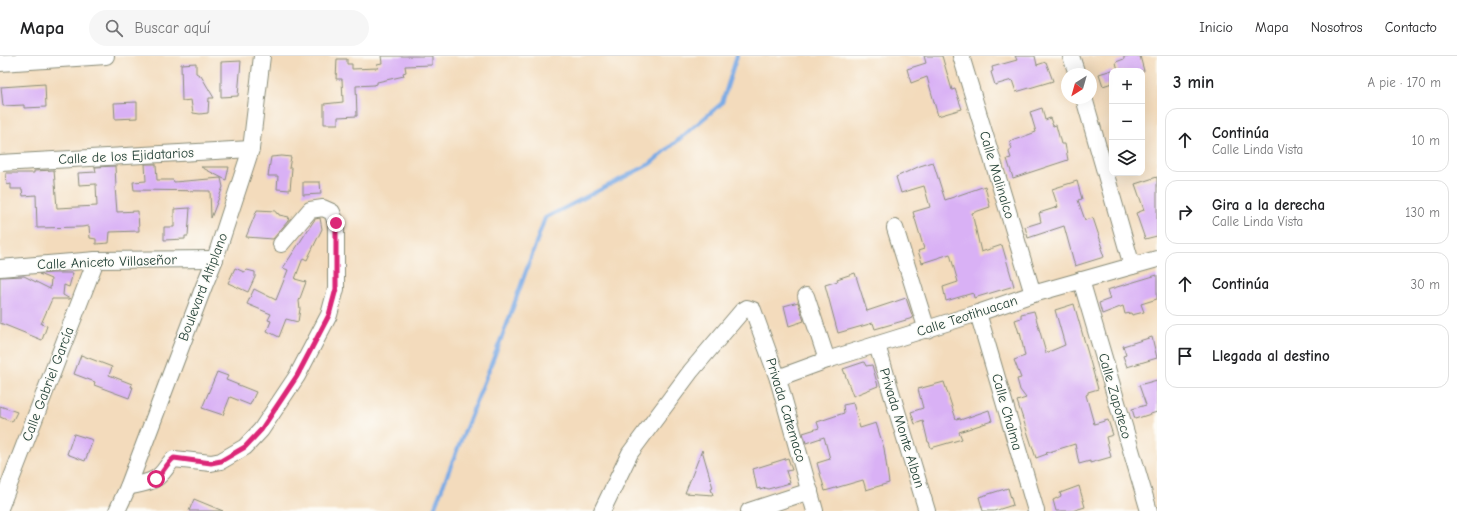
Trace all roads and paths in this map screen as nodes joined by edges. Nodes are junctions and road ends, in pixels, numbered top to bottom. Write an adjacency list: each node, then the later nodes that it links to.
1 (106, 56): 5 (street)
2 (262, 56): 8 (street, Boulevard Altiplano)
3 (961, 56): 18 (street, Calle Malinalco)
4 (1071, 56): 6 (street)
5 (0, 63)
6 (1075, 68)
7 (1086, 104): 15 (street)
8 (251, 149): 9 (street, Calle de los Ejidatarios); 12 (street, Boulevard Altiplano)
9 (0, 163)
10 (895, 228): 21 (street)
11 (281, 244): 25 (street)
12 (215, 259): 14 (street, Calle Aniceto Villaseñor); 25 (street, Boulevard Altiplano)
13 (1157, 259): 15 (street, Calle Teotihuacan)
14 (96, 260): 16 (street, Calle Aniceto Villaseñor); 27 (street, Calle Gabriel García)
15 (1132, 266): 17 (street, Calle Teotihuacan)
16 (0, 268)
17 (1081, 280): 18 (street, Calle Teotihuacan); 34 (street, Calle Zapoteco)
18 (1033, 294): 20 (street, Calle Teotihuacan)
19 (806, 296): 23 (street)
20 (978, 313): 21 (street, Calle Teotihuacan); 33 (street, Calle Chalma)
21 (927, 330): 22 (street, Calle Teotihuacan)
22 (877, 345): 23 (street, Calle Teotihuacan); 32 (street, Privada Monte Alban)
23 (827, 360): 24 (street, Calle Teotihuacan)
24 (778, 379): 26 (street, Privada Catemaco); 29 (street, Privada Catemaco)
25 (128, 487): 28 (street, Boulevard Altiplano)
26 (810, 491): 30 (street); 31 (street, Privada Catemaco)
27 (0, 508)
28 (117, 511)
29 (602, 511)
30 (749, 511)
31 (815, 511)
32 (927, 511)
33 (1036, 511)
34 (1149, 511)

